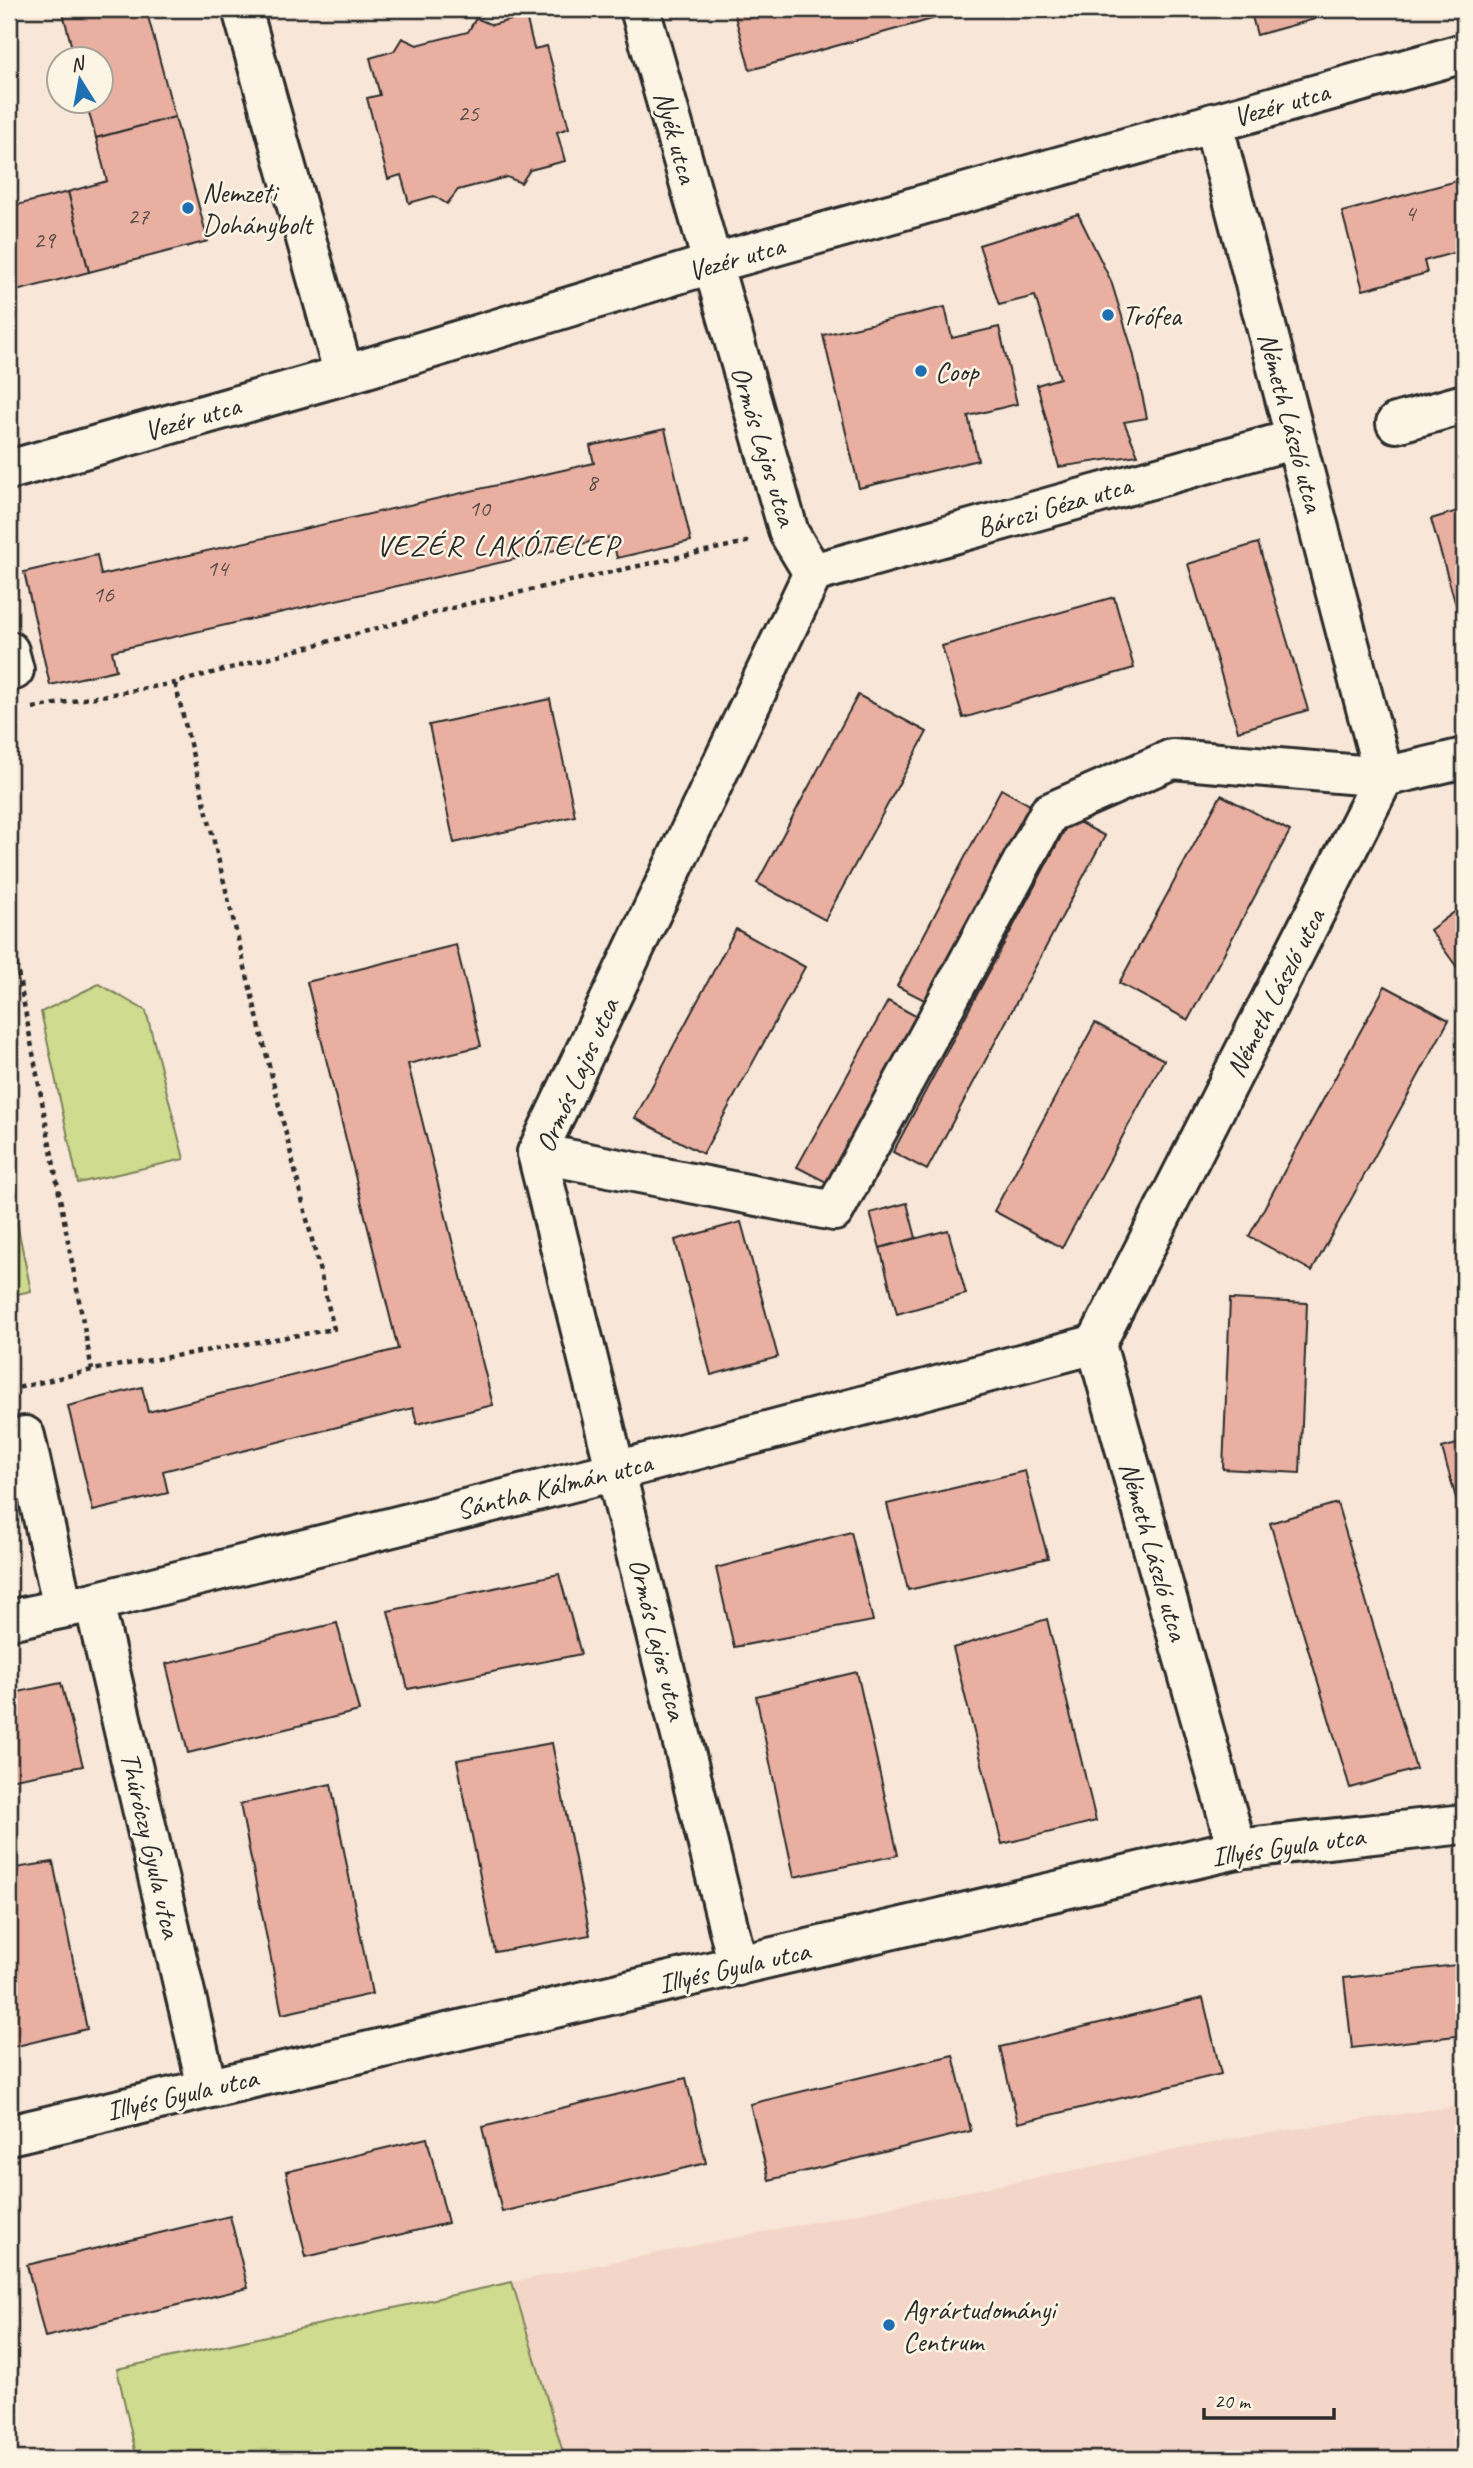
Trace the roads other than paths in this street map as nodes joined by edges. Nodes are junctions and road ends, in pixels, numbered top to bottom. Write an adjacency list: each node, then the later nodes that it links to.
1 (242, 9): 6 (street)
2 (640, 9): 5 (street, Nyék utca)
3 (1464, 53): 4 (street, Vezér utca)
4 (1213, 123): 5 (street, Vezér utca); 9 (street, Németh László utca)
5 (711, 264): 6 (street, Vezér utca); 11 (street, Ormós Lajos utca)
6 (344, 374): 10 (street, Vezér utca)
7 (1464, 404): 8 (street)
8 (1396, 423)
9 (1295, 439): 11 (street, Bárczi Géza utca); 13 (street, Németh László utca)
10 (9, 470)
11 (813, 573): 14 (street, Ormós Lajos utca)
12 (1464, 758): 13 (street)
13 (1384, 777): 14 (street); 15 (street, Németh László utca)
14 (537, 1153): 17 (street, Ormós Lajos utca)
15 (1096, 1345): 17 (street, Sántha Kálmán utca); 21 (street, Németh László utca)
16 (25, 1436): 18 (street, Thúróczy Gyula utca)
17 (616, 1471): 18 (street, Sántha Kálmán utca); 22 (street, Ormós Lajos utca)
18 (78, 1605): 19 (street, Sántha Kálmán utca); 23 (street, Thúróczy Gyula utca)
19 (9, 1620)
20 (1464, 1824): 21 (street, Illyés Gyula utca)
21 (1237, 1849): 22 (street, Illyés Gyula utca)
22 (738, 1966): 23 (street, Illyés Gyula utca)
23 (207, 2087): 24 (street, Illyés Gyula utca)
24 (9, 2135)

